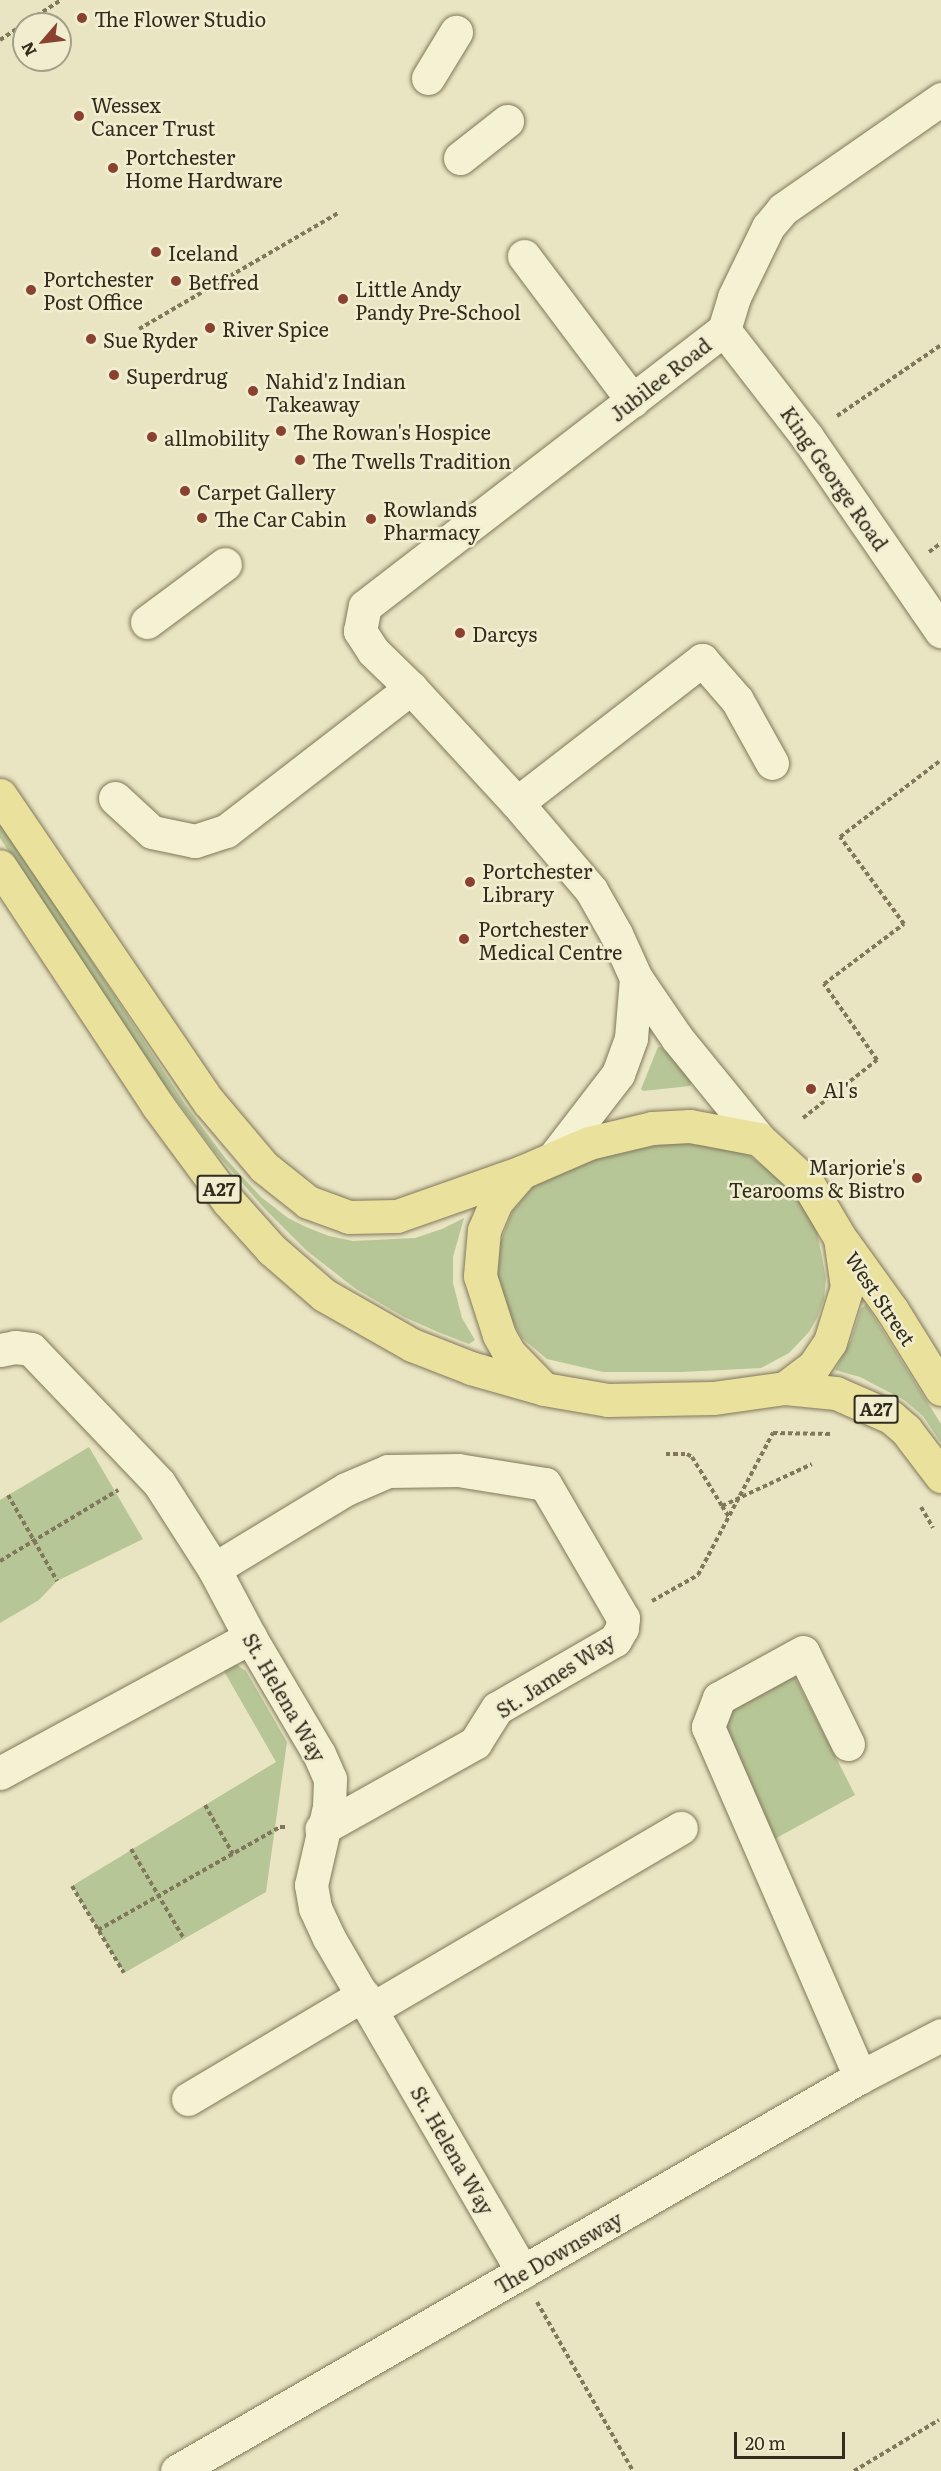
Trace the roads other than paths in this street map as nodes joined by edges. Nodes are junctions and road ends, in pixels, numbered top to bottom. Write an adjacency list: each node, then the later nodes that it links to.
1 (456, 32): 2 (street)
2 (428, 78)
3 (941, 99): 7 (street, Jubilee Road)
4 (507, 121): 5 (street)
5 (460, 158)
6 (524, 256): 8 (street)
7 (724, 330): 8 (street, Jubilee Road); 11 (street, King George Road)
8 (633, 402): 12 (street, Jubilee Road)
9 (225, 564): 10 (street)
10 (147, 622)
11 (941, 631)
12 (411, 688): 15 (street); 16 (street)
13 (772, 763): 16 (street)
14 (0, 795): 21 (main road, A27)
15 (115, 798)
16 (517, 803): 18 (street)
17 (0, 866): 25 (main road, A27)
18 (636, 978): 19 (street); 20 (street)
19 (759, 1139): 20 (main road); 22 (main road, West Street)
20 (554, 1157): 21 (main road)
21 (522, 1172): 25 (main road)
22 (840, 1238): 24 (main road); 26 (main road, West Street)
23 (0, 1350): 28 (street, St. Helena Way)
24 (785, 1388): 25 (main road); 27 (main road, A27)
25 (544, 1389)
26 (941, 1389)
27 (941, 1476)
28 (214, 1569): 29 (street, St. Helena Way); 33 (street, St. James Way)
29 (250, 1637): 31 (street); 33 (street, St. Helena Way)
30 (848, 1744): 36 (street)
31 (0, 1773)
32 (681, 1828): 34 (street)
33 (321, 1829): 34 (street, St. Helena Way)
34 (367, 2002): 37 (street); 38 (street, St. Helena Way)
35 (941, 2035): 36 (street, The Downsway)
36 (860, 2077): 38 (street, The Downsway)
37 (188, 2099)
38 (522, 2273): 39 (street, The Downsway)
39 (177, 2471)

